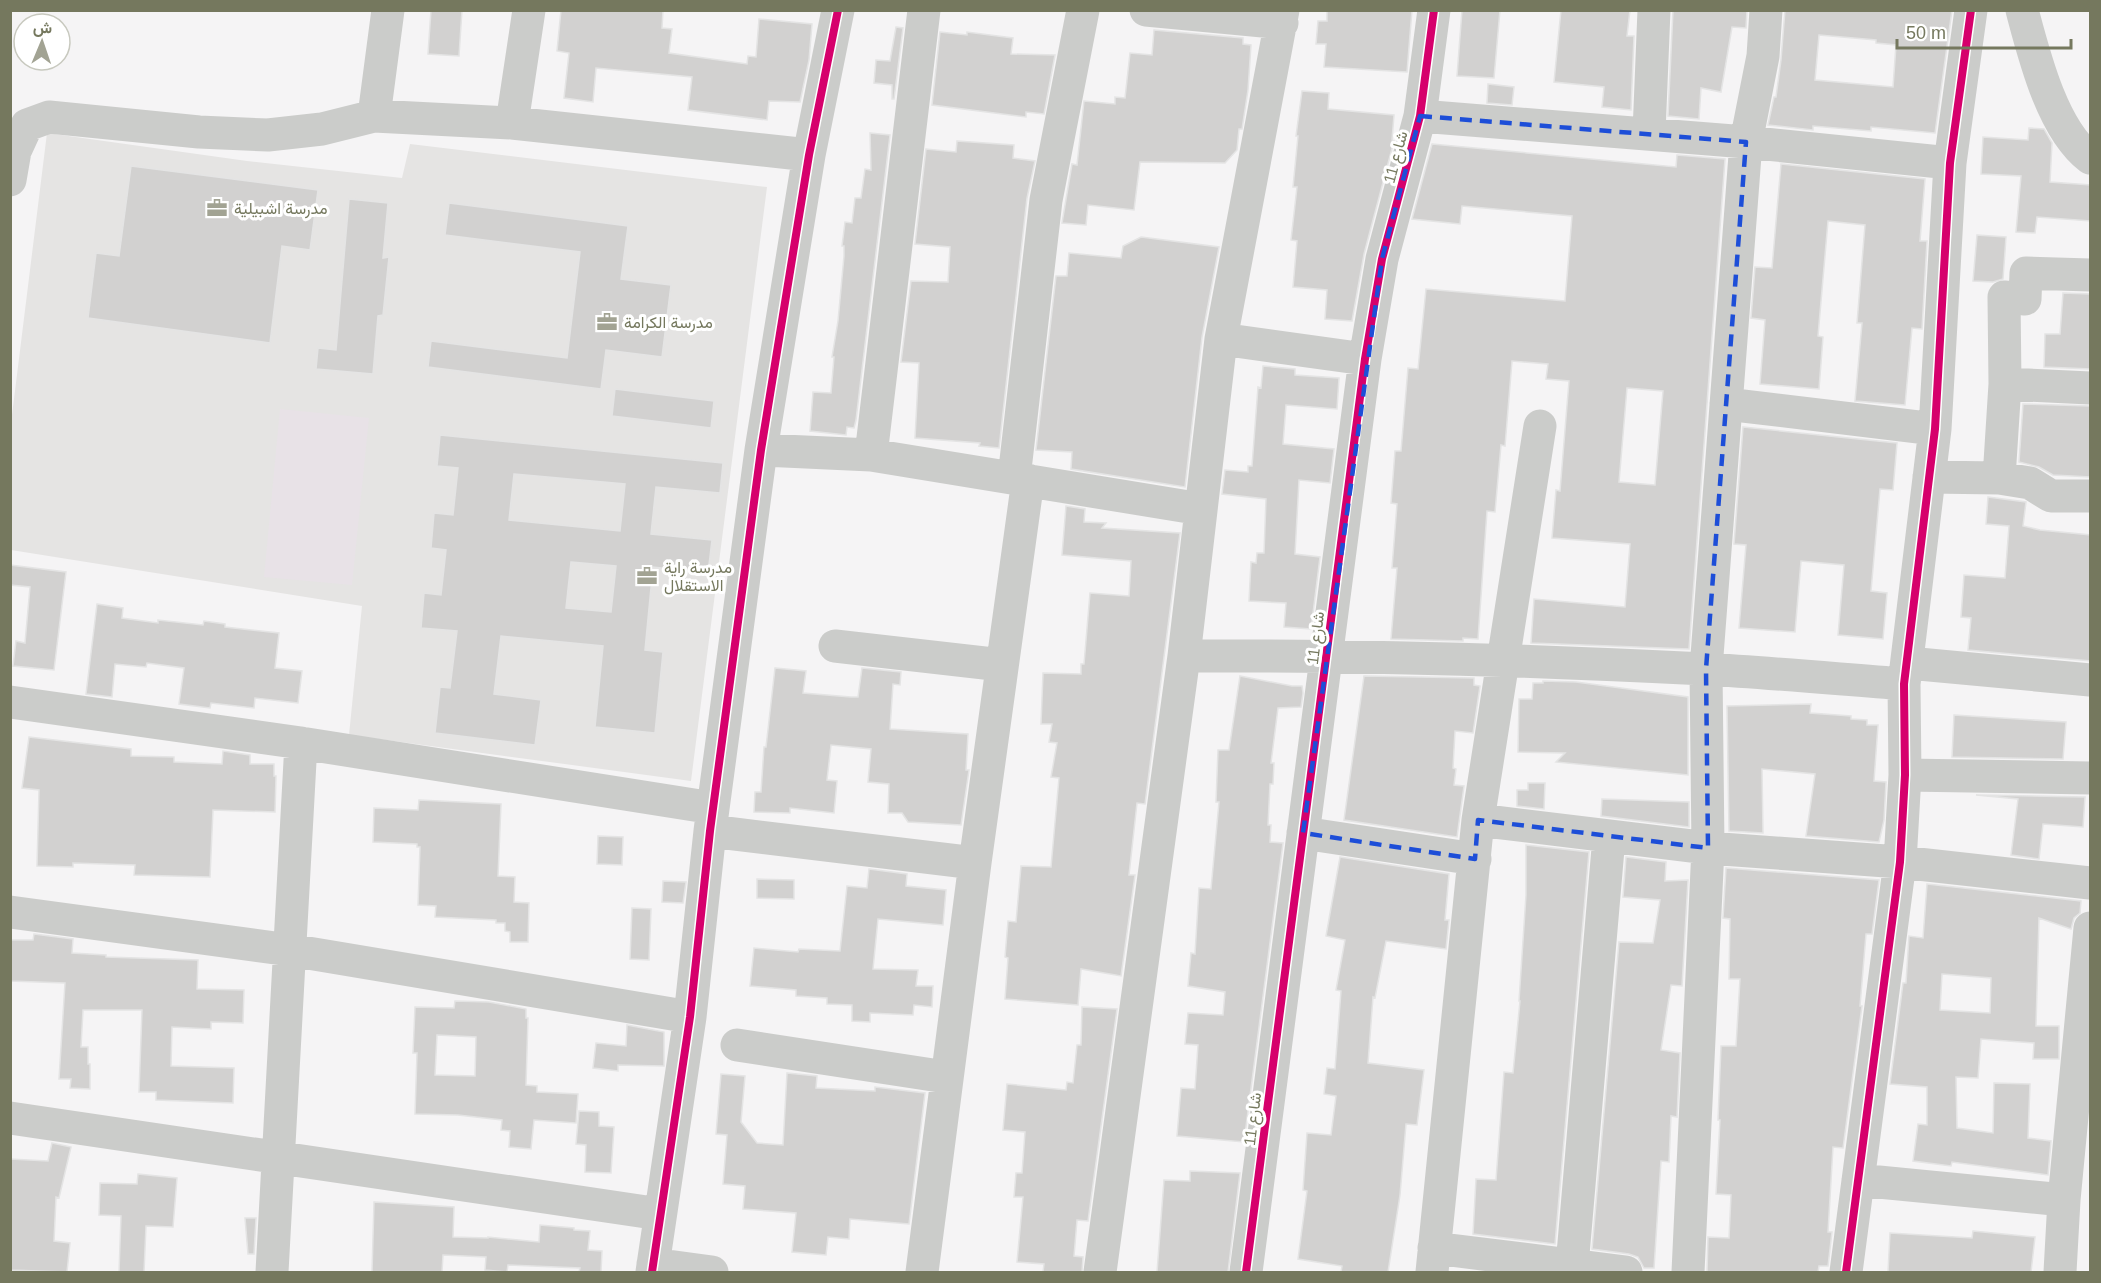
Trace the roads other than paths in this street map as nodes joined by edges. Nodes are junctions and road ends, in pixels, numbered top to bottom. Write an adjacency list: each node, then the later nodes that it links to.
1 (388, 10): 13 (street)
2 (529, 10): 15 (street)
3 (838, 10): 18 (street)
4 (924, 10): 31 (street)
5 (1083, 10): 34 (street)
6 (1146, 10): 12 (street)
7 (1434, 10): 14 (street, شارع 11)
8 (1654, 10): 16 (street)
9 (1766, 10): 17 (street)
10 (1971, 10): 20 (street)
11 (2022, 10): 19 (street)
12 (1282, 17): 23 (street)
13 (374, 116): 15 (street); 21 (street)
14 (1420, 116): 16 (street); 24 (street, شارع 11)
15 (512, 123): 18 (street)
16 (1649, 133): 17 (street)
17 (1746, 142): 20 (street); 27 (street)
18 (809, 155): 30 (street)
19 (2091, 158)
20 (1950, 163): 29 (street)
21 (10, 180)
22 (2091, 275): 25 (street)
23 (1221, 339): 24 (street); 36 (street)
24 (1365, 359): 39 (street, شارع 11)
25 (2005, 384): 26 (street); 33 (street)
26 (2091, 388)
27 (1726, 404): 29 (street); 42 (street)
28 (1540, 426): 40 (street)
29 (1935, 429): 32 (street)
30 (761, 450): 31 (street); 49 (street)
31 (871, 455): 34 (street)
32 (1929, 477): 33 (street); 43 (street)
33 (1999, 478): 35 (street)
34 (1021, 479): 36 (street); 41 (street)
35 (2091, 496)
36 (1201, 509): 38 (street)
37 (835, 646): 41 (street)
38 (1184, 656): 39 (street); 76 (street)
39 (1326, 656): 40 (street); 51 (street, شارع 11)
40 (1502, 661): 42 (street); 50 (street)
41 (1002, 665): 56 (street)
42 (1706, 669): 43 (street); 53 (street)
43 (1906, 673): 44 (street); 47 (street)
44 (2091, 680)
45 (10, 702): 46 (street)
46 (301, 743): 49 (street); 60 (street)
47 (1905, 775): 48 (street); 55 (street)
48 (2091, 778)
49 (712, 820): 56 (street); 61 (street)
50 (1478, 820): 52 (street); 54 (street)
51 (1303, 833): 54 (street); 77 (street, شارع 11)
52 (1609, 837): 53 (street); 71 (street)
53 (1707, 848): 55 (street); 79 (street)
54 (1475, 859): 70 (street)
55 (1900, 862): 57 (street); 67 (street)
56 (975, 863): 63 (street)
57 (2091, 883)
58 (10, 912): 60 (street)
59 (2091, 928): 64 (street)
60 (290, 950): 61 (street); 66 (street)
61 (690, 1017): 69 (street)
62 (737, 1045): 63 (street)
63 (946, 1077): 75 (street)
64 (2083, 1093): 68 (street)
65 (10, 1118): 66 (street)
66 (278, 1157): 69 (street); 73 (street)
67 (1858, 1180): 68 (street); 80 (street)
68 (2064, 1200): 81 (street)
69 (660, 1214): 72 (street)
70 (1433, 1260): 71 (street)
71 (1556, 1267): 78 (street)
72 (653, 1268): 74 (street)
73 (272, 1272)
74 (712, 1272)
75 (922, 1272)
76 (1100, 1272)
77 (1246, 1272)
78 (1626, 1272)
79 (1688, 1272)
80 (1846, 1272)
81 (2060, 1272)

